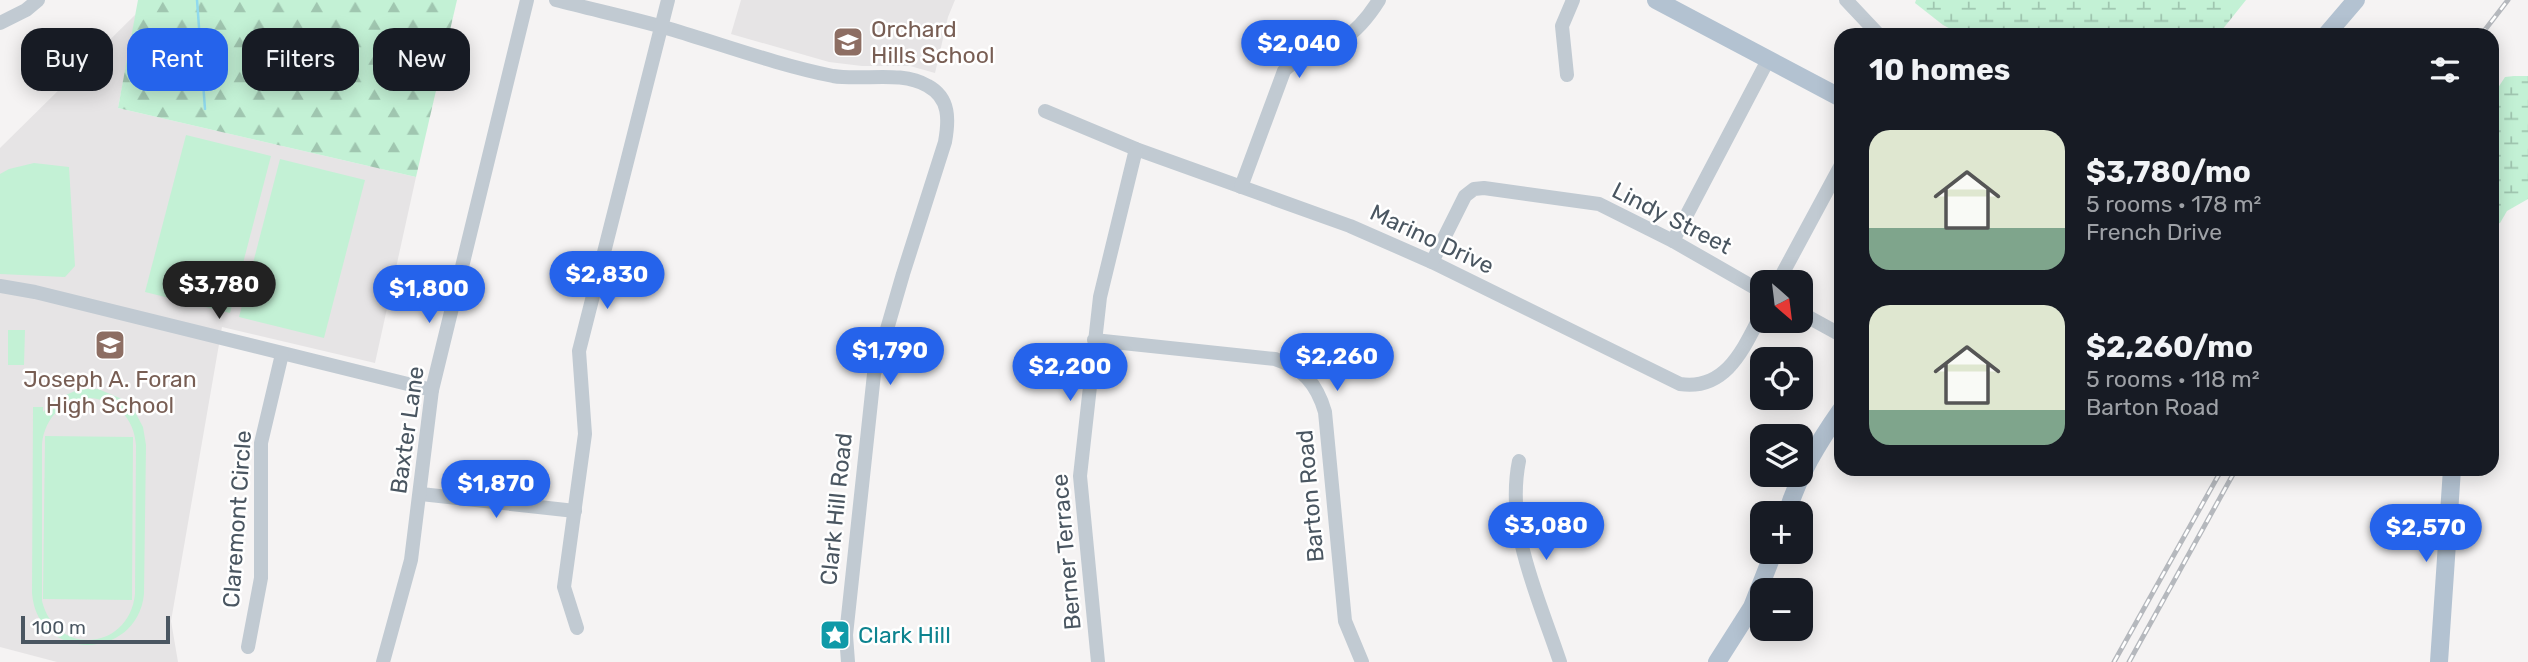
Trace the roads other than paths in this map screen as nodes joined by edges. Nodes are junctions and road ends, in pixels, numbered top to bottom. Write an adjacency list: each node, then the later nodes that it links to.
1 (38, 0): 10 (street)
2 (527, 0): 31 (street, Baxter Lane)
3 (556, 0): 11 (street)
4 (668, 0): 11 (street)
5 (1379, 0): 20 (street)
6 (1573, 0): 15 (street)
7 (1656, 0): 14 (main road)
8 (1846, 0): 12 (street)
9 (2356, 0): 13 (main road)
10 (0, 23)
11 (661, 26): 37 (street); 42 (street, Clark Hill Road)
12 (1873, 28)
13 (2332, 28)
14 (1768, 60): 16 (main road); 21 (street)
15 (1567, 75)
16 (1834, 94)
17 (1045, 111): 18 (street, Marino Drive)
18 (1136, 149): 20 (street, Marino Drive); 29 (street, Berner Terrace)
19 (1834, 178): 23 (street)
20 (1241, 187): 22 (street, Marino Drive)
21 (1673, 241): 22 (street, Lindy Street); 24 (street, Lindy Street)
22 (1432, 262): 28 (street, Marino Drive)
23 (1784, 270)
24 (1750, 285)
25 (0, 286): 30 (street)
26 (1813, 320): 27 (street)
27 (1834, 331)
28 (1751, 333)
29 (1094, 340): 43 (street, Berner Terrace); 44 (street, Barton Road)
30 (282, 354): 31 (street); 40 (street, Claremont Circle)
31 (432, 390): 35 (street, Baxter Lane)
32 (1834, 420): 36 (main road)
33 (1519, 461): 45 (street)
34 (2452, 476): 47 (main road)
35 (421, 494): 37 (street); 41 (street, Baxter Lane)
36 (1791, 501)
37 (575, 511): 39 (street)
38 (1769, 564): 46 (main road)
39 (577, 628)
40 (248, 647)
41 (383, 662)
42 (848, 662)
43 (1098, 662)
44 (1362, 662)
45 (1560, 662)
46 (1717, 662)
47 (2439, 662)

